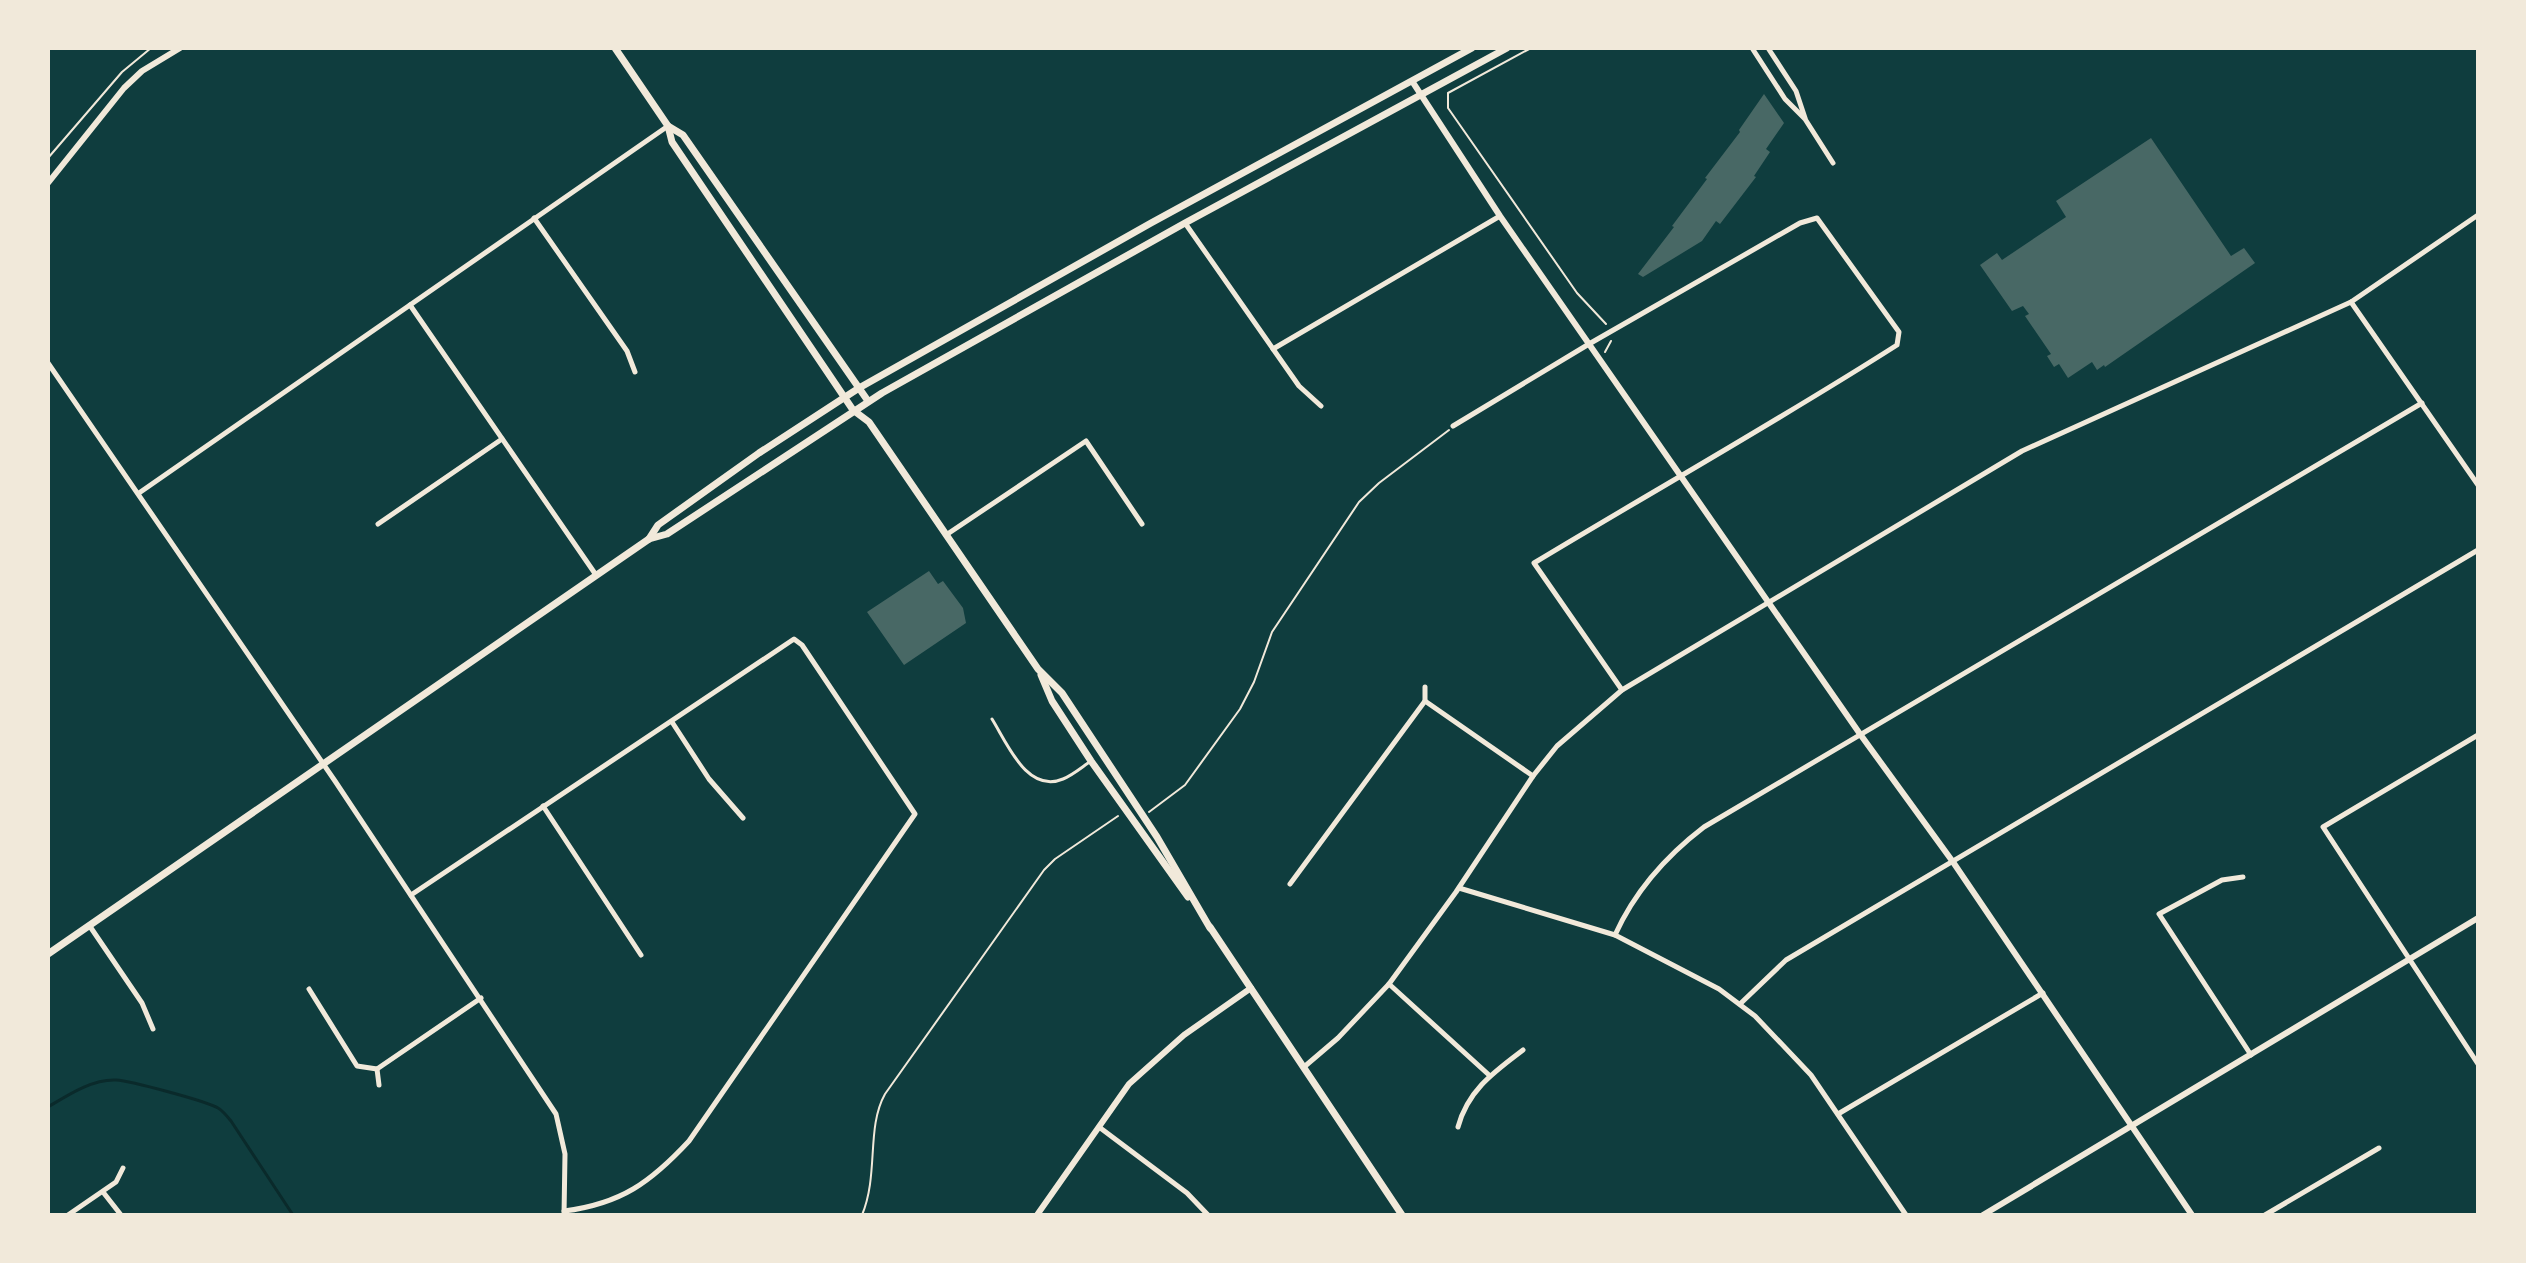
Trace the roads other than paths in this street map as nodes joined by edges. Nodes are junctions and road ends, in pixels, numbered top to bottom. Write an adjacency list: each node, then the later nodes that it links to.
1 (180, 48): 12 (street)
2 (615, 48): 10 (main road)
3 (1472, 48): 7 (main road)
4 (1507, 48): 8 (main road)
5 (1752, 48): 9 (street)
6 (1768, 48): 9 (street)
7 (1412, 81): 8 (street); 23 (main road)
8 (1421, 96): 14 (street); 16 (main road)
9 (1805, 119): 11 (street)
10 (668, 126): 15 (street); 23 (main road); 24 (main road)
11 (1833, 163)
12 (48, 183)
13 (2478, 215): 17 (street)
14 (1500, 216): 19 (street); 20 (street)
15 (534, 218): 18 (street); 22 (street)
16 (1185, 223): 20 (street); 25 (main road)
17 (2351, 302): 26 (street); 41 (street)
18 (410, 305): 31 (street); 34 (street)
19 (1589, 344): 30 (street); 32 (street); 32 (street)
20 (1273, 349): 27 (street)
21 (48, 363): 34 (street)
22 (635, 372)
23 (859, 388): 24 (main road); 25 (main road)
24 (844, 396): 28 (main road); 38 (main road)
25 (868, 401): 28 (main road); 29 (main road)
26 (2422, 403): 33 (street); 48 (street)
27 (1321, 406)
28 (853, 410): 29 (main road); 38 (main road)
29 (869, 422): 37 (main road)
30 (1453, 426)
31 (502, 439): 35 (street); 40 (street)
32 (1681, 474): 41 (street); 44 (street)
33 (2478, 485)
34 (139, 493): 51 (street)
35 (378, 524)
36 (1142, 524): 37 (street)
37 (946, 535): 42 (main road)
38 (649, 539): 40 (main road)
39 (2478, 550): 55 (street)
40 (596, 575): 51 (main road)
41 (1769, 603): 44 (street); 48 (street)
42 (1038, 669): 50 (main road); 62 (main road)
43 (1425, 687): 45 (street)
44 (1622, 690): 52 (street)
45 (1425, 701): 52 (street); 57 (street)
46 (992, 719): 50 (lane)
47 (672, 722): 53 (street); 54 (street); 89 (street)
48 (1860, 734): 55 (street); 63 (street)
49 (2478, 735): 66 (street)
50 (1091, 761): 62 (main road)
51 (322, 765): 59 (street); 61 (main road)
52 (1533, 776): 58 (street)
53 (543, 806): 59 (street); 65 (street)
54 (743, 818)
55 (1953, 862): 70 (street); 72 (street)
56 (2243, 877): 75 (street)
57 (1290, 884)
58 (1459, 888): 63 (street); 67 (street)
59 (411, 895): 71 (street)
60 (2478, 918): 66 (street)
61 (89, 925): 64 (main road); 73 (street)
62 (1210, 928): 68 (main road)
63 (1615, 935): 72 (street)
64 (48, 954)
65 (641, 955)
66 (2409, 959): 75 (street); 76 (street)
67 (1389, 984): 77 (street); 79 (street)
68 (1251, 988): 77 (main road); 82 (street)
69 (309, 989): 78 (street)
70 (2043, 993): 81 (street); 84 (street)
71 (481, 998): 78 (street); 89 (street)
72 (1740, 1004): 81 (street)
73 (153, 1029)
74 (1523, 1050): 79 (street)
75 (2251, 1055): 84 (street)
76 (2478, 1064)
77 (1304, 1067): 94 (main road)
78 (377, 1069): 80 (street)
79 (1489, 1075): 83 (street)
80 (379, 1085)
81 (1838, 1114): 95 (street)
82 (1099, 1127): 92 (street); 93 (street)
83 (1458, 1127)
84 (2132, 1127): 88 (street); 97 (street)
85 (2379, 1148): 98 (street)
86 (123, 1168): 87 (street)
87 (103, 1192): 90 (street); 91 (street)
88 (1995, 1212): 96 (street)
89 (564, 1213)
90 (68, 1215)
91 (121, 1215)
92 (1037, 1215)
93 (1208, 1215)
94 (1402, 1215)
95 (1906, 1215)
96 (1983, 1215)
97 (2192, 1215)
98 (2265, 1215)

